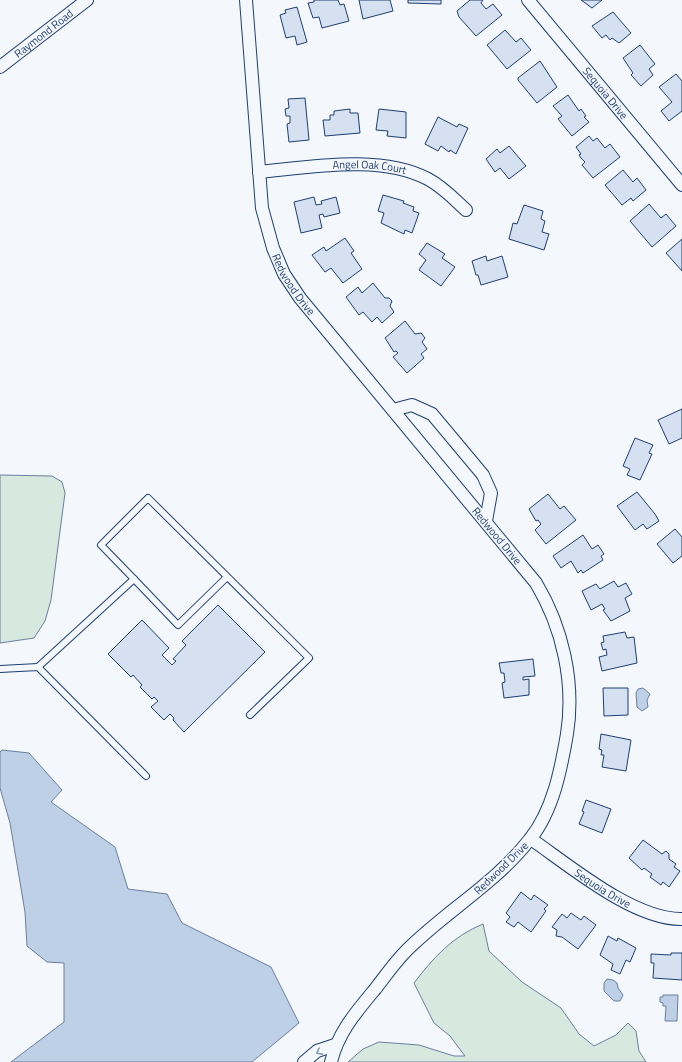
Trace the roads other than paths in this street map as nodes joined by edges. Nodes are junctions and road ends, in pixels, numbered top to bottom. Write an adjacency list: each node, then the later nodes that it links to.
1 (87, 0): 4 (street, Raymond Road)
2 (246, 0): 5 (street, Redwood Drive)
3 (528, 0): 6 (street, Sequoia Drive)
4 (0, 67)
5 (260, 172): 7 (street, Angel Oak Court); 8 (street, Redwood Drive)
6 (682, 185)
7 (466, 210)
8 (394, 410): 9 (street, Redwood Drive); 9 (street)
9 (486, 521): 16 (street, Redwood Drive)
10 (227, 577): 11 (lane); 11 (lane); 14 (lane)
11 (134, 579): 12 (lane)
12 (38, 667): 13 (lane); 15 (lane)
13 (0, 668)
14 (250, 715)
15 (146, 776)
16 (531, 839): 17 (street, Sequoia Drive); 18 (street, Redwood Drive)
17 (682, 919)
18 (335, 1045): 19 (street, one-way to 19); 20 (street, Redwood Drive)
19 (304, 1062)
20 (331, 1062)

